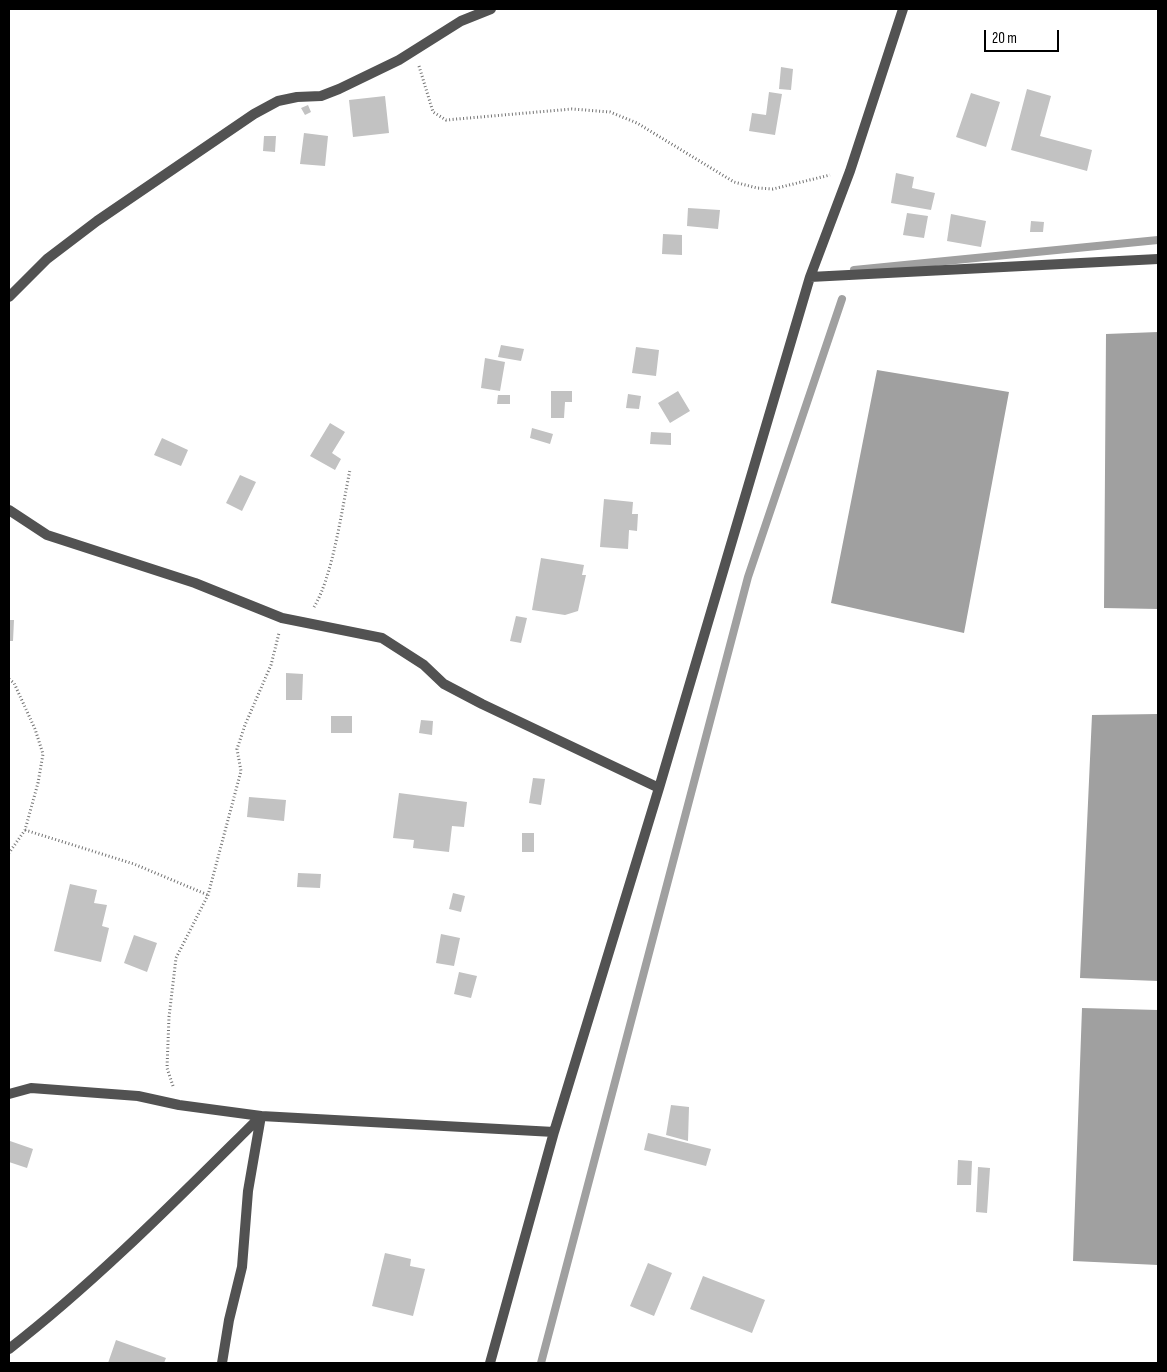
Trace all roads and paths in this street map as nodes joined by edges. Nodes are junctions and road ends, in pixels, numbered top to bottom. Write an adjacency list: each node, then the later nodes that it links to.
1 (491, 9): 3 (street)
2 (903, 9): 4 (street)
3 (414, 51): 4 (path); 7 (street)
4 (850, 171): 6 (street)
5 (1158, 258): 6 (street)
6 (810, 277): 13 (street)
7 (9, 297)
8 (350, 470): 11 (path)
9 (9, 510): 10 (street)
10 (282, 618): 11 (street); 16 (path)
11 (302, 622): 13 (street)
12 (9, 679): 14 (path)
13 (659, 788): 20 (street)
14 (25, 830): 15 (path); 16 (path)
15 (9, 853)
16 (208, 894): 18 (path)
17 (9, 1094): 18 (street)
18 (179, 1105): 19 (street)
19 (260, 1116): 20 (street); 21 (street); 22 (street)
20 (554, 1132): 23 (street)
21 (9, 1349)
22 (222, 1363)
23 (490, 1363)

